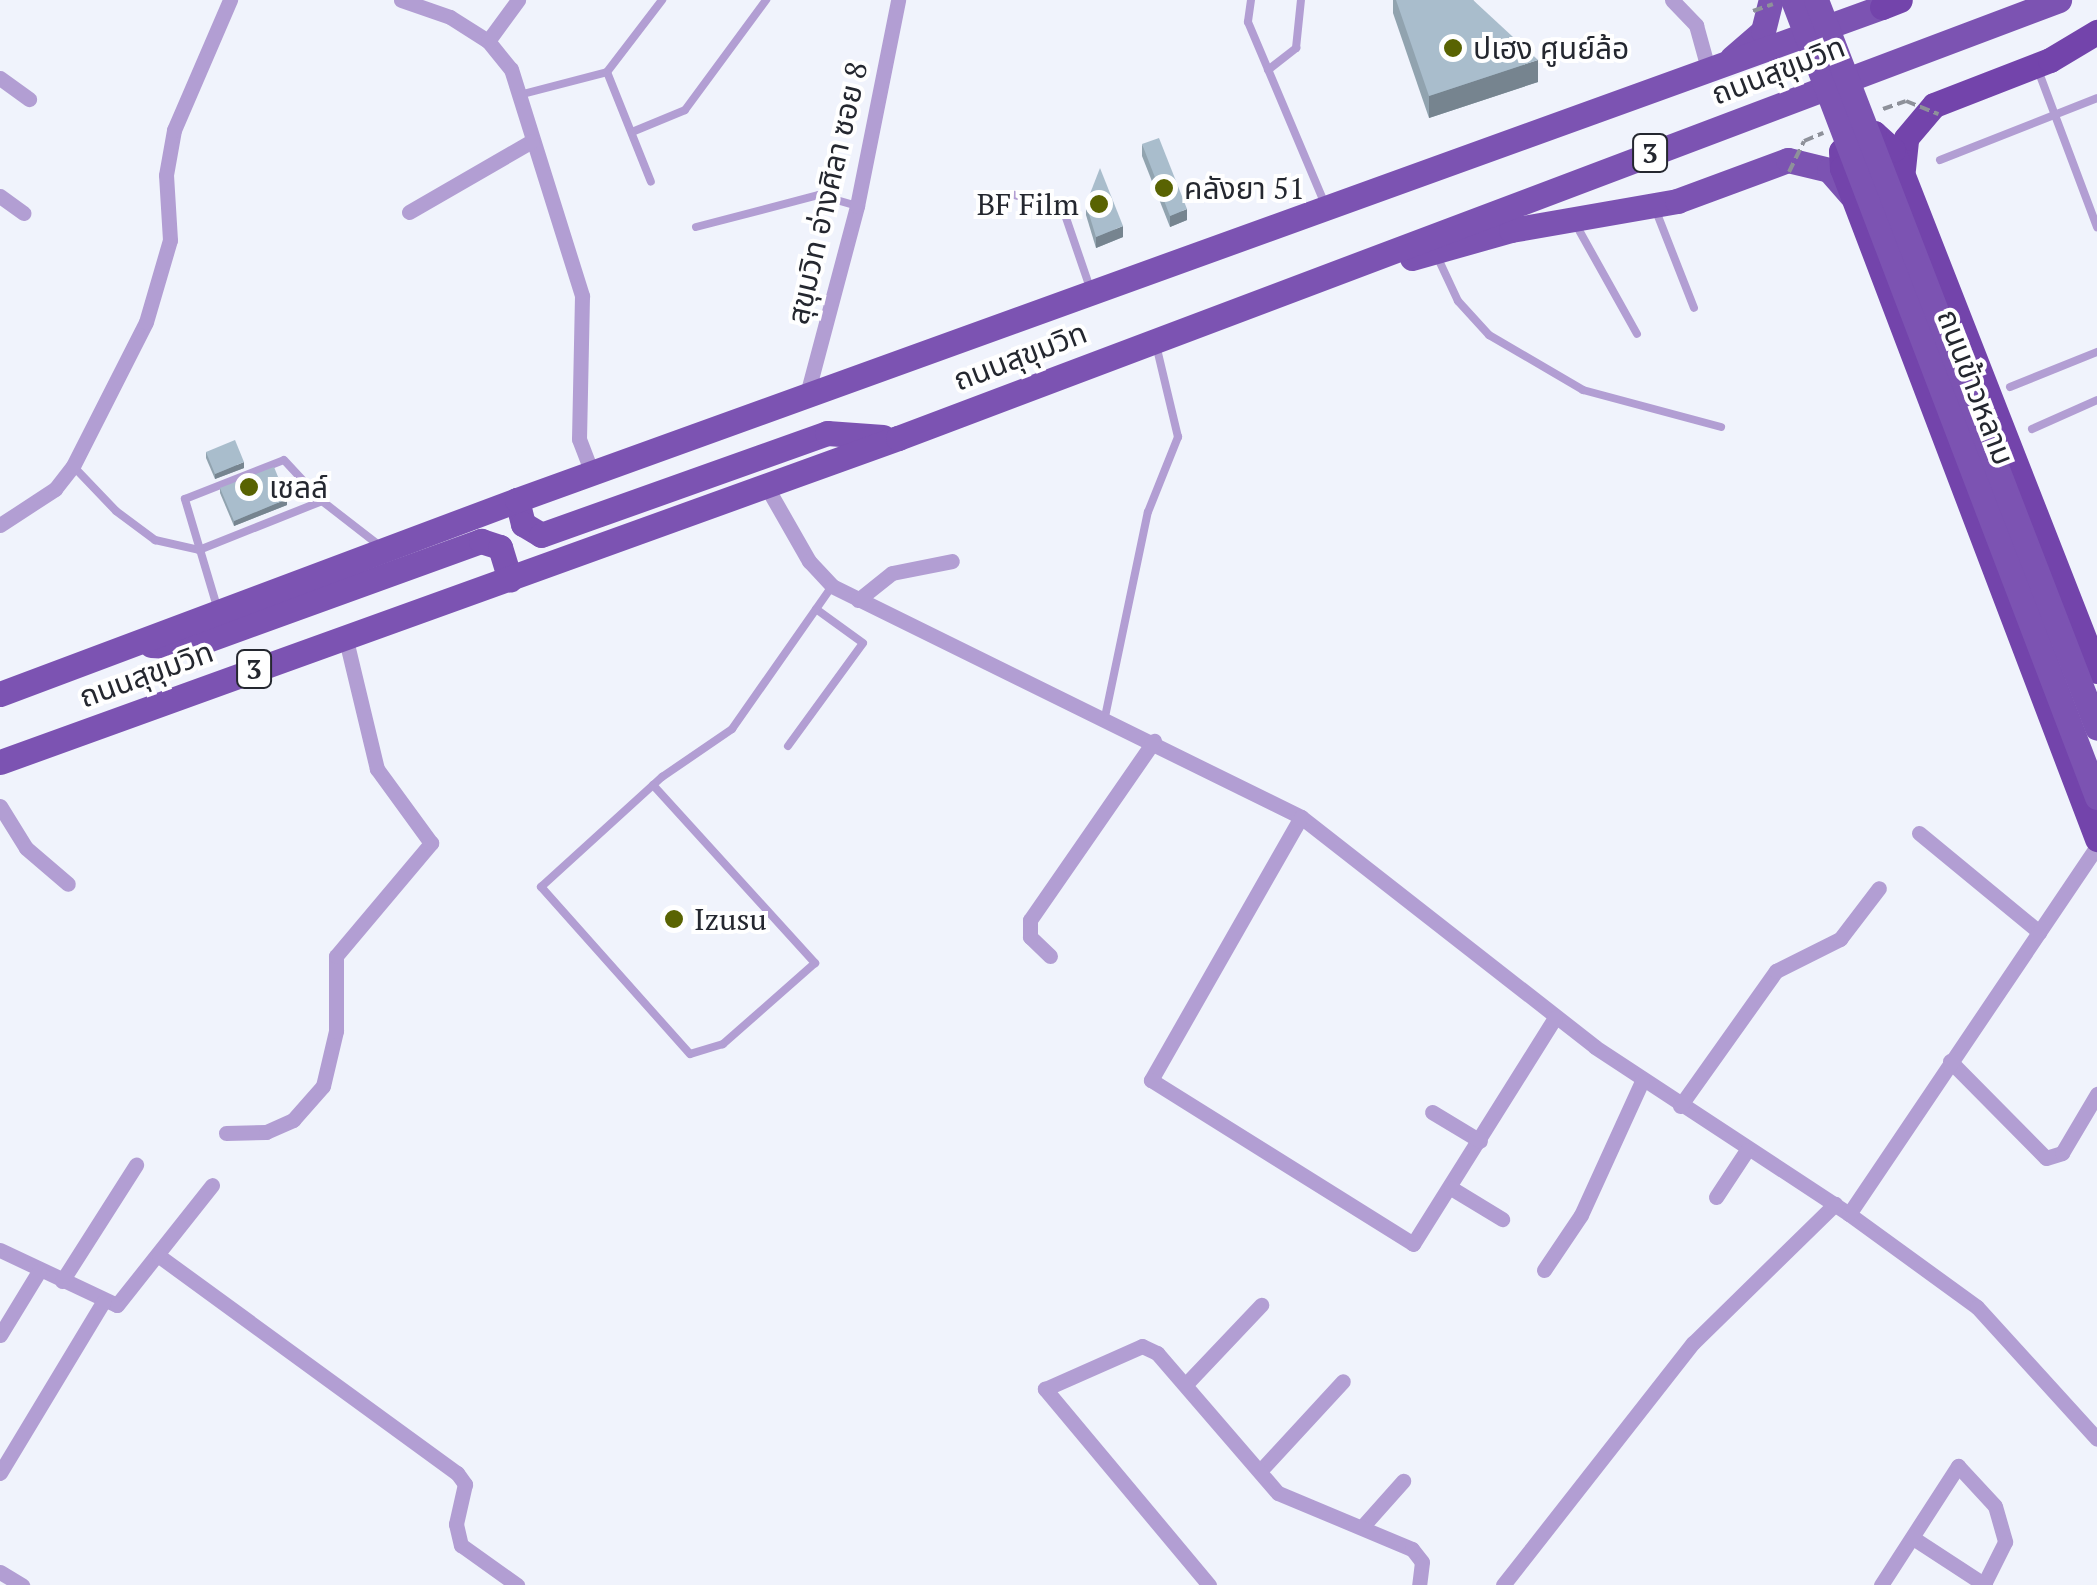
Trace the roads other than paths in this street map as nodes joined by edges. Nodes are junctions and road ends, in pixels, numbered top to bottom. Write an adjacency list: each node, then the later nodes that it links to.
1 (230, 0): 59 (street)
2 (402, 0): 18 (street)
3 (461, 0): 18 (street)
4 (518, 0): 20 (street)
5 (662, 0): 24 (lane)
6 (752, 0): 16 (lane)
7 (898, 0): 38 (street, สุขุมวิท อ่างศิลา ซอย 8)
8 (1251, 0): 22 (lane)
9 (1300, 0): 22 (lane)
10 (1672, 0): 23 (street)
11 (1771, 0): 23 (main road)
12 (1794, 0): 84 (main road, ถนนข้าวหลาม, bridge)
13 (1816, 0): 79 (main road, ถนนข้าวหลาม, bridge)
14 (1844, 0): 17 (main road)
15 (2059, 0): 48 (main road, ถนนสุขุมวิท / 3)
16 (764, 3): 30 (lane)
17 (1891, 4): 23 (main road, ถนนสุขุมวิท / 3)
18 (450, 16): 20 (street)
19 (2097, 32): 21 (highway)
20 (488, 41): 26 (street)
21 (2036, 65): 29 (lane); 34 (highway)
22 (1268, 70): 40 (lane)
23 (1715, 70): 40 (main road, ถนนสุขุมวิท / 3)
24 (606, 72): 26 (lane); 30 (lane)
25 (0, 78): 28 (street)
26 (519, 95): 31 (street)
27 (2097, 98): 29 (lane)
28 (28, 99)
29 (2055, 116): 32 (lane); 45 (lane)
30 (632, 132): 33 (lane)
31 (532, 141): 41 (street); 60 (street)
32 (1940, 160)
33 (651, 182)
34 (1904, 182): 37 (highway); 73 (highway)
35 (1011, 194): 47 (lane)
36 (0, 196): 42 (street)
37 (1856, 203): 39 (main road); 88 (highway)
38 (857, 206): 44 (lane); 54 (street, สุขุมวิท อ่างศิลา ซอย 8)
39 (1654, 207): 43 (main road); 49 (lane)
40 (1328, 211): 47 (main road, ถนนสุขุมวิท / 3)
41 (409, 212)
42 (23, 214)
43 (1573, 219): 46 (main road); 50 (lane)
44 (696, 227)
45 (2097, 227)
46 (1435, 251): 48 (main road); 56 (lane)
47 (1093, 296): 54 (main road, ถนนสุขุมวิท / 3)
48 (1242, 306): 51 (main road, ถนนสุขุมวิท / 3)
49 (1694, 308)
50 (1637, 334)
51 (1154, 339): 58 (main road, ถนนสุขุมวิท / 3); 78 (lane)
52 (2097, 352): 53 (lane)
53 (2010, 387)
54 (806, 398): 60 (main road, ถนนสุขุมวิท / 3)
55 (2097, 400): 57 (lane)
56 (1721, 428)
57 (2032, 429)
58 (898, 438): 61 (main road, ถนนสุขุมวิท / 3); 62 (main road)
59 (73, 466): 64 (street); 65 (lane)
60 (592, 473): 62 (main road, ถนนสุขุมวิท / 3)
61 (765, 484): 68 (main road, ถนนสุขุมวิท / 3); 69 (street)
62 (517, 500): 66 (main road, ถนนสุขุมวิท / 3)
63 (322, 501): 65 (lane); 65 (lane); 66 (lane)
64 (0, 525)
65 (199, 550): 72 (lane)
66 (385, 550): 72 (main road, ถนนสุขุมวิท / 3)
67 (952, 561): 70 (street)
68 (510, 580): 74 (main road, ถนนสุขุมวิท / 3); 75 (main road)
69 (832, 586): 70 (street); 71 (lane)
70 (858, 600): 78 (street)
71 (816, 609): 81 (lane); 83 (lane)
72 (219, 614): 75 (main road, ถนนสุขุมวิท / 3)
73 (2085, 614): 76 (highway)
74 (346, 636): 82 (main road, ถนนสุขุมวิท / 3); 100 (street)
75 (140, 644): 77 (main road, ถนนสุขุมวิท / 3)
76 (2097, 671)
77 (0, 694)
78 (1105, 717): 80 (street)
79 (2097, 728)
80 (1154, 741): 86 (street); 93 (street)
81 (788, 746)
82 (0, 762)
83 (654, 785): 83 (lane)
84 (2097, 797)
85 (0, 806): 90 (street)
86 (1301, 817): 94 (street); 105 (street)
87 (1919, 833): 92 (street)
88 (2097, 839)
89 (2097, 847): 92 (street)
90 (68, 884)
91 (1879, 888): 98 (street)
92 (2039, 932): 95 (street)
93 (1050, 956)
94 (1555, 1018): 96 (street); 101 (street)
95 (1950, 1061): 97 (street); 107 (street)
96 (1642, 1081): 98 (street); 111 (street)
97 (2097, 1094)
98 (1680, 1106): 102 (street)
99 (1432, 1112): 101 (street)
100 (226, 1133)
101 (1480, 1141): 105 (street)
102 (1747, 1150): 106 (street); 107 (street)
103 (136, 1165): 113 (street)
104 (212, 1185): 110 (street)
105 (1451, 1188): 108 (street)
106 (1716, 1197)
107 (1842, 1209): 119 (street); 131 (street)
108 (1502, 1218)
109 (0, 1250): 112 (street)
110 (159, 1256): 114 (street); 128 (street)
111 (1544, 1270)
112 (39, 1272): 113 (street); 116 (street)
113 (62, 1282): 114 (street)
114 (104, 1302): 121 (street)
115 (1261, 1305): 118 (street)
116 (0, 1335)
117 (1343, 1381): 120 (street)
118 (1188, 1383): 120 (street); 129 (street)
119 (2097, 1440)
120 (1260, 1471): 123 (street)
121 (0, 1473)
122 (1403, 1480): 123 (street)
123 (1362, 1527): 130 (street)
124 (1912, 1538): 126 (street); 126 (street); 132 (street)
125 (0, 1572): 127 (street)
126 (1985, 1584)
127 (22, 1585)
128 (517, 1585)
129 (1208, 1585)
130 (1419, 1585)
131 (1503, 1585)
132 (1881, 1585)

